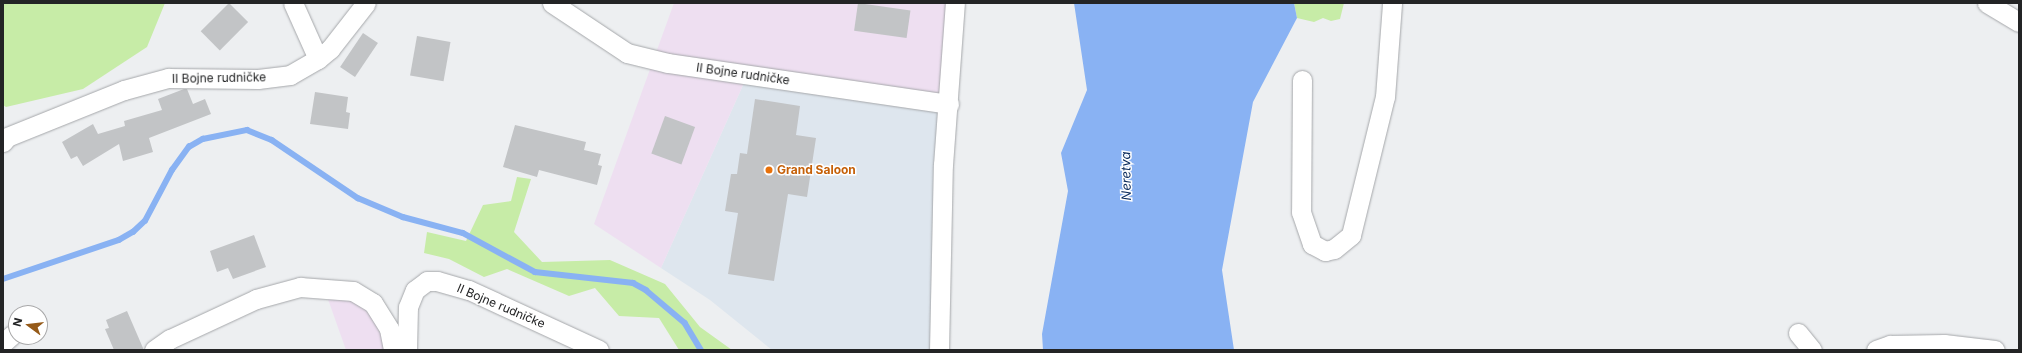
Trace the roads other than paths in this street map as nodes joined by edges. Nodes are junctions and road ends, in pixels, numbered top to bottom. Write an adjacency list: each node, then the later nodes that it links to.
1 (293, 3): 8 (street)
2 (366, 3): 8 (street, II Bojne rudničke)
3 (552, 3): 10 (street, II Bojne rudničke)
4 (955, 3): 10 (street)
5 (1392, 3): 9 (street)
6 (1987, 3): 7 (street)
7 (2019, 22)
8 (318, 59): 11 (street, II Bojne rudničke)
9 (1302, 80)
10 (949, 104): 17 (street)
11 (4, 137)
12 (1798, 332): 18 (street)
13 (154, 350): 14 (street)
14 (393, 350)
15 (407, 350): 16 (street, II Bojne rudničke)
16 (599, 350)
17 (938, 350)
18 (1812, 350)
19 (1876, 350): 20 (street)
20 (1995, 350)

